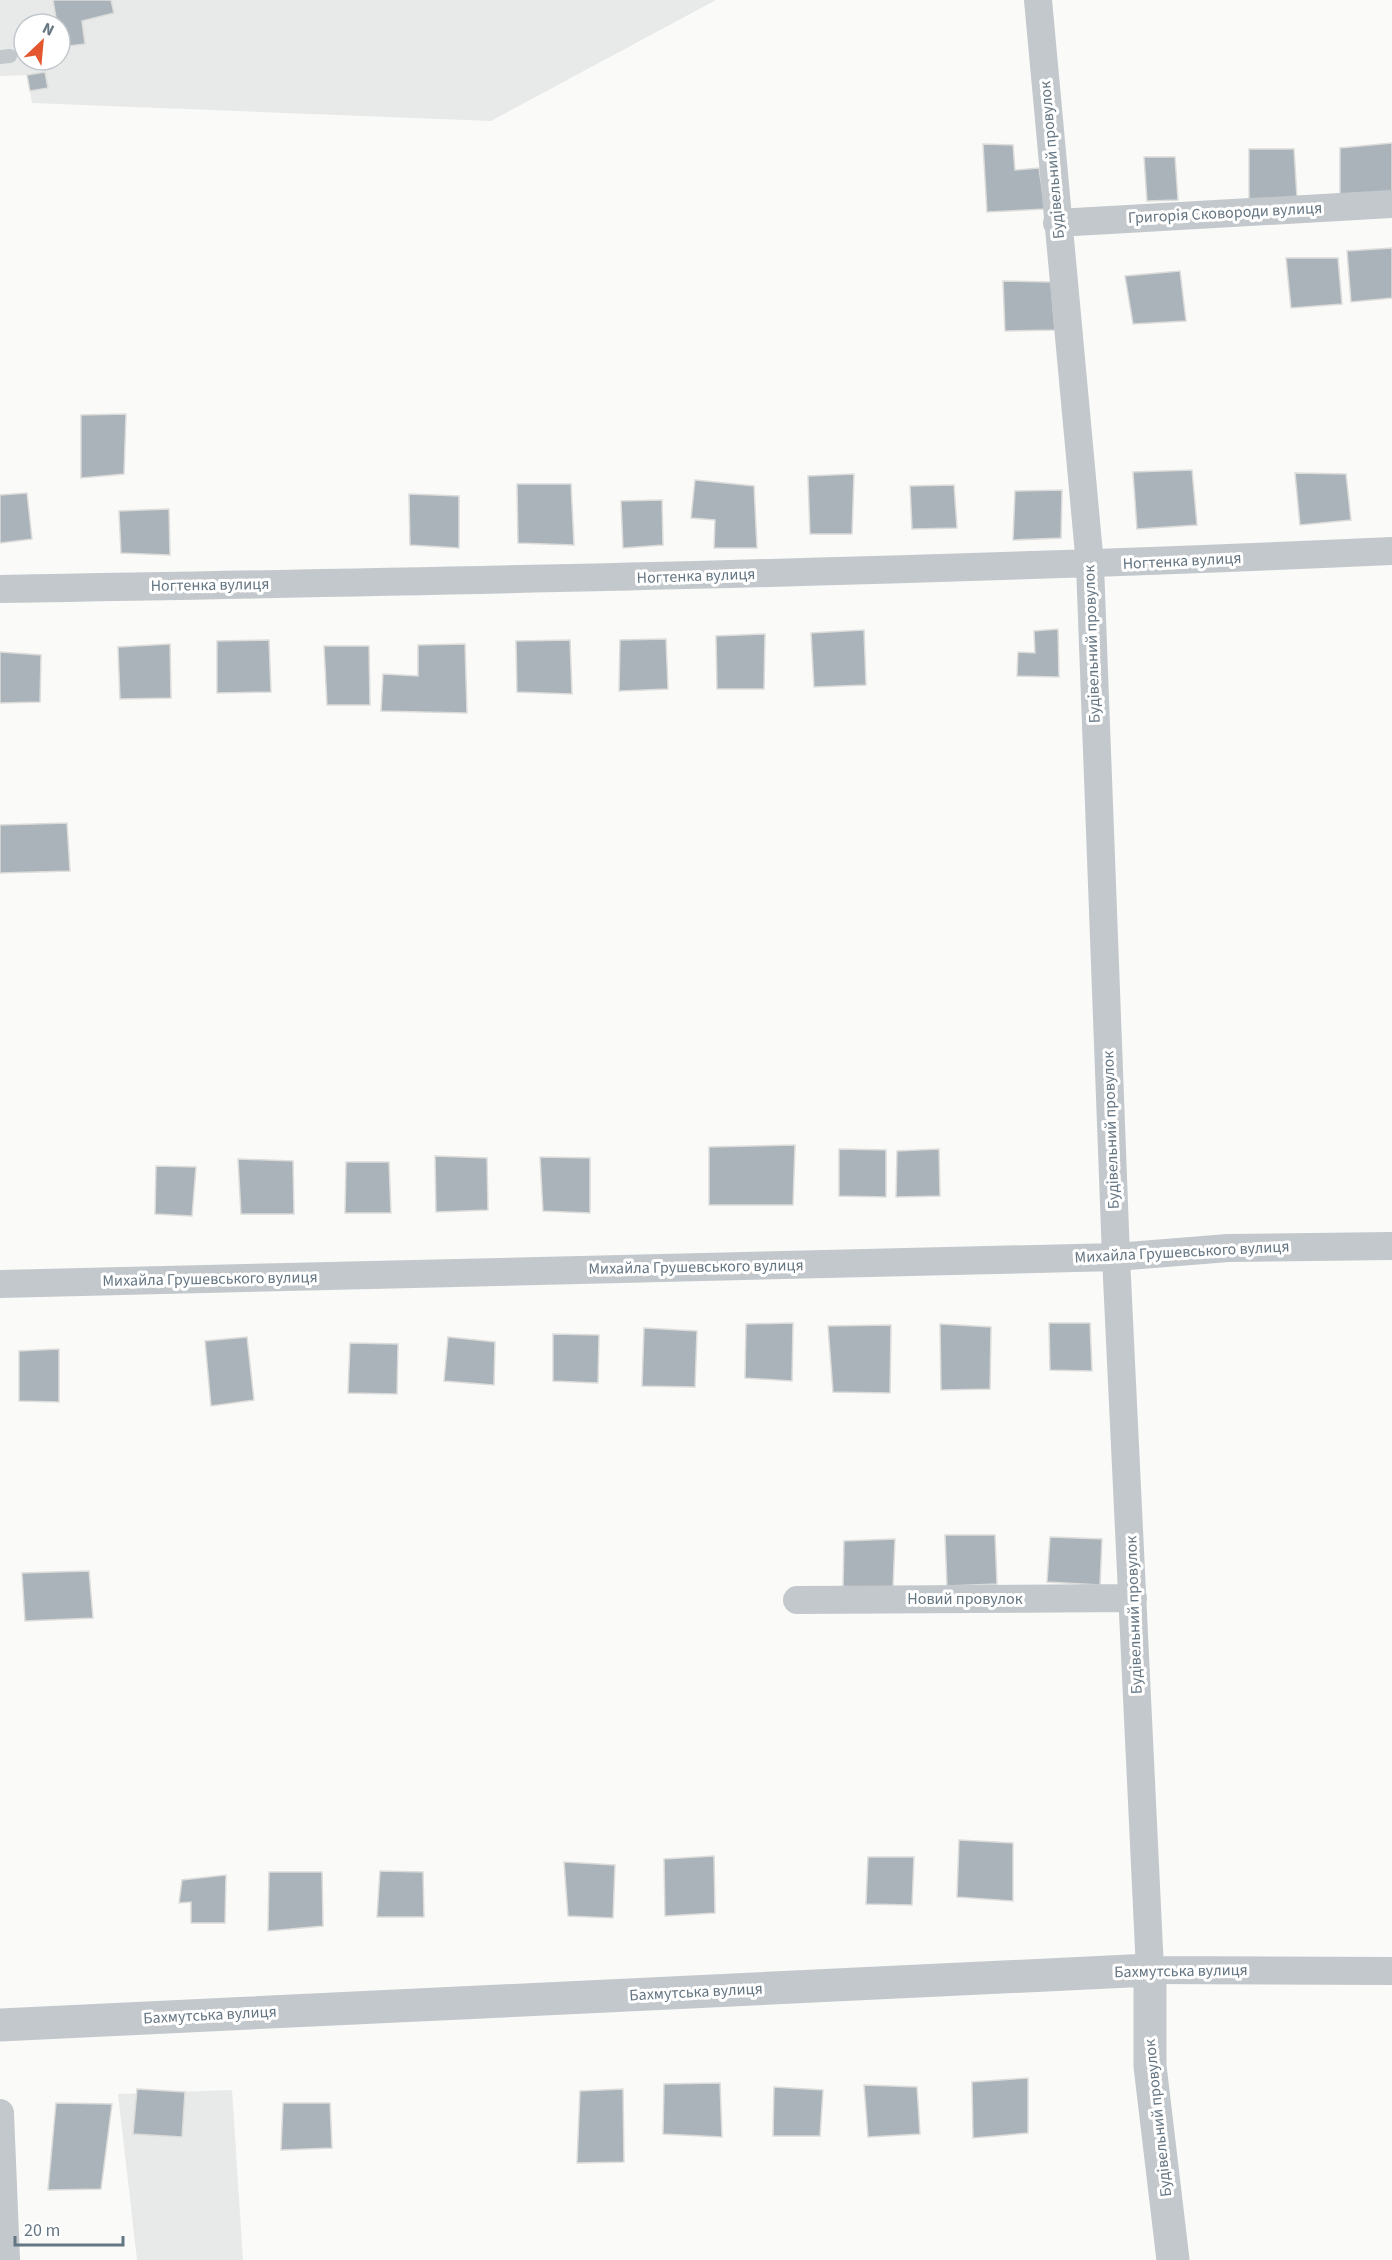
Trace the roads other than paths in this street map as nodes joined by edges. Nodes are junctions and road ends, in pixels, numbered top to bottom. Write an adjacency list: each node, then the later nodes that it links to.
1 (1038, 0): 3 (street, Будівельний провулок)
2 (1392, 204): 3 (street, Григорія Сковороди вулиця)
3 (1057, 223): 5 (street, Будівельний провулок)
4 (1392, 551): 5 (street, Ногтенка вулиця)
5 (1090, 565): 6 (street, Ногтенка вулиця); 8 (street, Будівельний провулок)
6 (0, 589)
7 (1392, 1246): 8 (street, Михайла Грушевського вулиця)
8 (1116, 1257): 9 (street, Михайла Грушевського вулиця); 10 (street, Будівельний провулок)
9 (0, 1284)
10 (1133, 1598): 11 (street, Новий провулок); 12 (street, Будівельний провулок)
11 (797, 1600)
12 (1150, 1970): 13 (street, Бахмутська вулиця); 14 (street, Бахмутська вулиця); 17 (street, Будівельний провулок)
13 (1392, 1971)
14 (0, 2025)
15 (0, 2113): 16 (street)
16 (6, 2260)
17 (1173, 2260)

